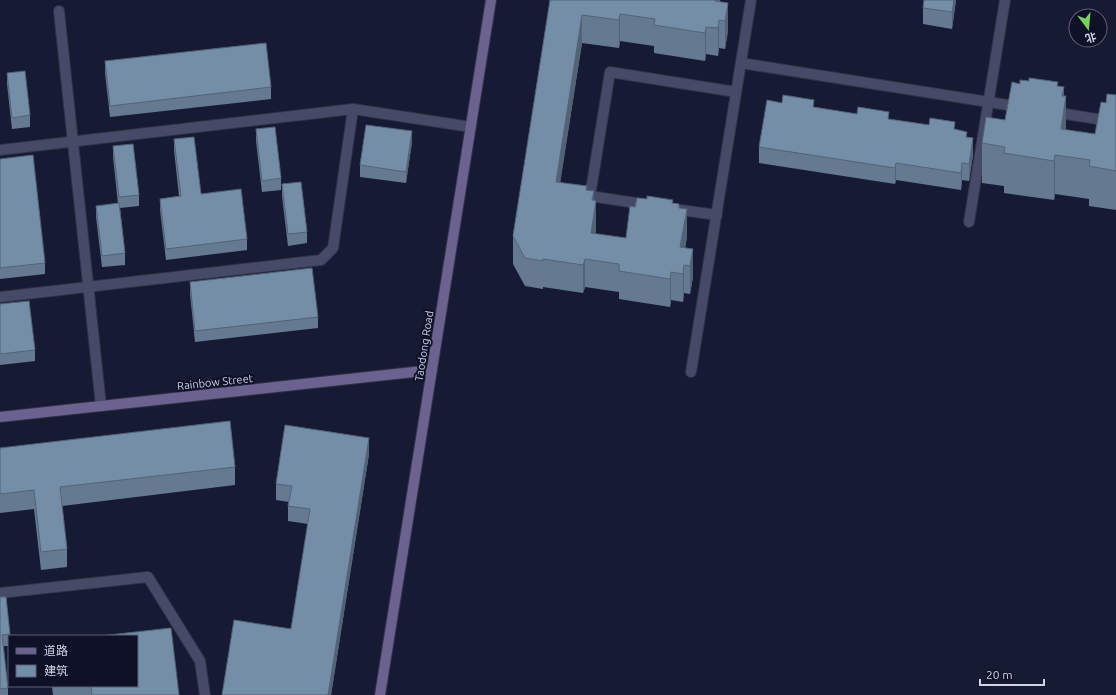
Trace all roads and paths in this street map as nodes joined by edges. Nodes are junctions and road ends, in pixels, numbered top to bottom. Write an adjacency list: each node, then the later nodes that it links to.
1 (491, 0): 12 (street, Taodong Road)
2 (751, 0): 5 (lane)
3 (1005, 0): 7 (lane)
4 (59, 10): 13 (lane)
5 (741, 63): 6 (lane); 7 (lane)
6 (736, 92): 15 (lane); 15 (lane)
7 (989, 102): 8 (lane); 16 (lane)
8 (1026, 108)
9 (353, 109): 12 (lane); 13 (lane); 17 (lane)
10 (1041, 110): 11 (lane)
11 (1116, 122)
12 (471, 127): 19 (street, Taodong Road)
13 (73, 142): 14 (lane); 17 (lane)
14 (0, 150)
15 (716, 215): 20 (lane)
16 (969, 222)
17 (88, 287): 18 (lane); 21 (lane)
18 (0, 297)
19 (432, 370): 21 (street, Rainbow Street); 25 (street, Taodong Road)
20 (691, 372)
21 (101, 406): 22 (street, Rainbow Street)
22 (0, 417)
23 (0, 593): 24 (lane)
24 (205, 695)
25 (380, 695)

